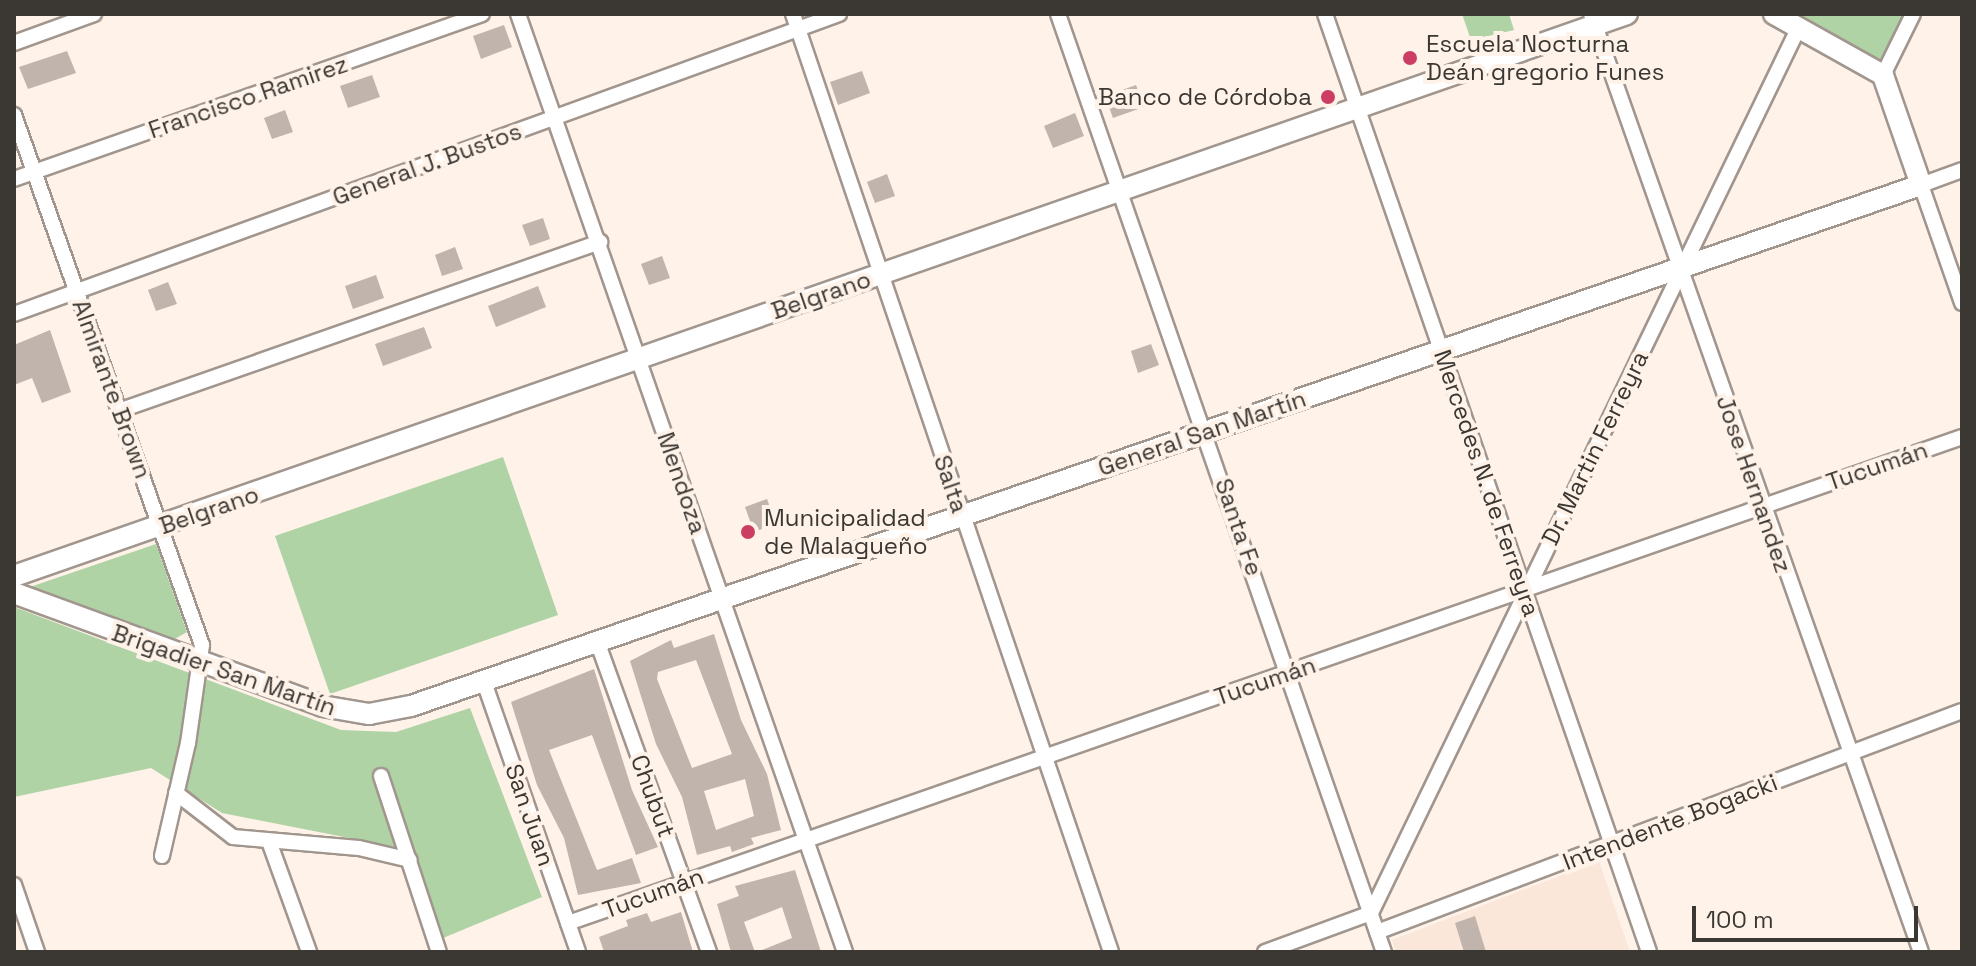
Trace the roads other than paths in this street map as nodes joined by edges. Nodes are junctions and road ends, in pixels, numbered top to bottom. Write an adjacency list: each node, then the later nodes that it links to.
1 (94, 14): 13 (street)
2 (482, 14): 19 (street, Francisco Ramirez)
3 (518, 14): 17 (street, Mendoza)
4 (839, 14): 11 (street, General J. Bustos)
5 (1058, 14): 22 (street, Santa Fe)
6 (1325, 14): 15 (street, Mercedes N. de Ferreyra)
7 (1627, 14): 10 (main road, Belgrano)
8 (1774, 14): 12 (main road)
9 (1913, 14): 14 (street)
10 (1593, 19): 15 (main road, Belgrano); 24 (street, Jose Hernandez)
11 (796, 21): 17 (street, General J. Bustos); 25 (street, Salta)
12 (1799, 27): 14 (main road); 24 (street, Dr. Martin Ferreyra)
13 (14, 43)
14 (1883, 75): 21 (main road)
15 (1358, 108): 22 (main road, Belgrano); 29 (street, Mercedes N. de Ferreyra)
16 (14, 115): 19 (street, Almirante Brown)
17 (556, 117): 23 (street, Mendoza); 26 (street, General J. Bustos)
18 (1962, 170): 21 (street)
19 (34, 172): 20 (street, Francisco Ramirez); 26 (street, Almirante Brown)
20 (14, 179)
21 (1921, 185): 24 (main road, General San Martín); 27 (street)
22 (1122, 192): 25 (main road, Belgrano); 32 (street, Santa Fe)
23 (600, 242): 30 (street, Mendoza); 31 (street)
24 (1681, 269): 29 (main road, General San Martín); 34 (street, Jose Hernandez); 38 (street, Dr. Martin Ferreyra)
25 (880, 275): 30 (main road, Belgrano); 35 (street, Salta)
26 (76, 292): 28 (street, General J. Bustos); 31 (street, Almirante Brown)
27 (1961, 297)
28 (14, 314)
29 (1442, 351): 32 (main road, General San Martín); 38 (street, Mercedes N. de Ferreyra)
30 (639, 358): 36 (main road, Belgrano); 40 (street, Mendoza)
31 (121, 410): 36 (street, Almirante Brown)
32 (1207, 432): 35 (main road, General San Martín); 43 (street, Santa Fe)
33 (1962, 437): 34 (street, Tucumán)
34 (1761, 506): 38 (street, Tucumán); 46 (street, Jose Hernandez)
35 (961, 516): 40 (main road, General San Martín); 47 (street, Salta)
36 (163, 527): 37 (main road, Belgrano); 42 (street, Almirante Brown)
37 (14, 576)
38 (1525, 591): 43 (street, Tucumán); 52 (street, Mercedes N. de Ferreyra); 57 (street, Dr. Martin Ferreyra)
39 (14, 593): 42 (main road, Brigadier San Martín)
40 (722, 598): 41 (main road, General San Martín); 50 (street, Mendoza)
41 (597, 641): 44 (main road, General San Martín); 55 (street, Chubut)
42 (202, 664): 44 (main road, Brigadier San Martín); 49 (street, Almirante Brown)
43 (1289, 672): 47 (street, Tucumán); 57 (street, Santa Fe)
44 (483, 679): 58 (street, San Juan)
45 (1962, 711): 46 (street, Intendente Bogacki)
46 (1848, 754): 52 (street, Intendente Bogacki); 70 (street, Jose Hernandez)
47 (1045, 756): 50 (street, Tucumán); 66 (street, Salta)
48 (381, 776): 54 (street)
49 (176, 793): 51 (street); 53 (street, Almirante Brown)
50 (806, 840): 55 (street, Tucumán); 65 (street, Mendoza)
51 (270, 844): 54 (street); 61 (street)
52 (1613, 845): 59 (street, Intendente Bogacki); 69 (street, Mercedes N. de Ferreyra)
53 (162, 856)
54 (410, 860): 62 (street)
55 (684, 881): 58 (street, Tucumán); 64 (street, Chubut)
56 (14, 885): 60 (street)
57 (1371, 913): 59 (street, Santa Fe); 67 (street)
58 (568, 923): 63 (street, San Juan)
59 (1377, 932): 68 (street, Santa Fe)
60 (37, 952)
61 (309, 952)
62 (439, 952)
63 (578, 952)
64 (709, 952)
65 (845, 952)
66 (1111, 952)
67 (1265, 952)
68 (1384, 952)
69 (1649, 952)
70 (1921, 952)

